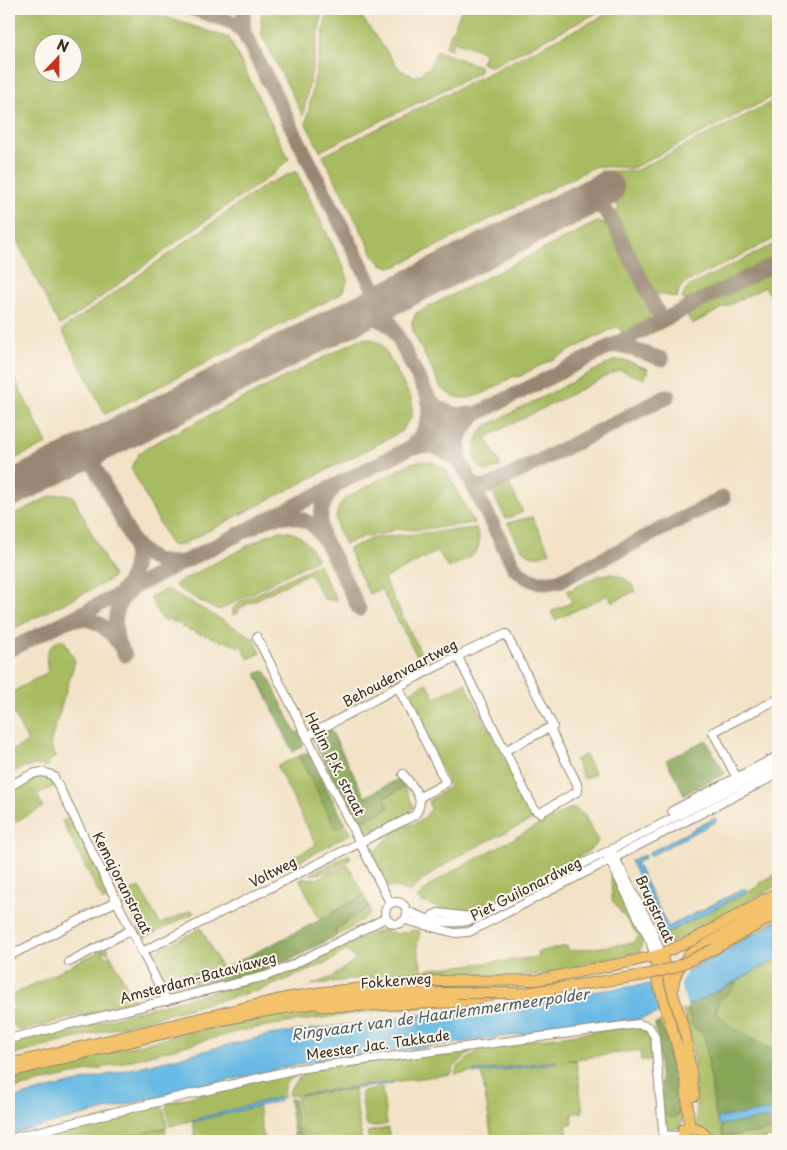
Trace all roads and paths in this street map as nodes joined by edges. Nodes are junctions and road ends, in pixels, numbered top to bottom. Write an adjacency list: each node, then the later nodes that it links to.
1 (257, 637): 6 (street, Halim P.K. straat)
2 (458, 657): 3 (street, Behoudenvaartweg); 5 (street, Behoudenvaartweg); 7 (street)
3 (398, 687): 6 (street, Behoudenvaartweg); 16 (street)
4 (778, 699): 12 (street)
5 (553, 726): 7 (street); 7 (street)
6 (307, 736): 21 (street, Halim P.K. straat)
7 (506, 750)
8 (778, 756): 12 (street)
9 (778, 765): 13 (street)
10 (403, 774): 16 (street)
11 (778, 774): 15 (street)
12 (736, 776): 13 (street); 19 (street)
13 (740, 784): 15 (street); 17 (street)
14 (9, 786): 25 (street, Kemajoranstraat)
15 (744, 792): 18 (street)
16 (420, 797): 21 (street, Voltweg)
17 (710, 800): 18 (street); 20 (street)
18 (714, 807): 22 (street)
19 (672, 810)
20 (639, 836): 22 (street); 23 (street)
21 (360, 842): 26 (street, Halim P.K. straat); 35 (street, Voltweg)
22 (643, 844): 23 (street)
23 (612, 859): 32 (street, Piet Guilonardweg); 33 (street, Piet Guilonardweg); 37 (street, Brugstraat)
24 (778, 892): 37 (main road)
25 (117, 901): 34 (street, Kemajoranstraat); 36 (street)
26 (390, 903): 28 (street); 31 (street)
27 (778, 903): 40 (main road)
28 (407, 910): 30 (street, Piet Guilonardweg); 33 (street)
29 (776, 915): 42 (main road, Fokkerweg, bridge)
30 (430, 916): 32 (street, Piet Guilonardweg); 32 (street, Piet Guilonardweg)
31 (386, 918): 33 (street); 41 (street, Amsterdam-Bataviaweg)
32 (478, 918)
33 (405, 920)
34 (131, 930): 35 (street, Kemajoranstraat); 38 (street)
35 (142, 952): 41 (street, Kemajoranstraat)
36 (9, 956)
37 (658, 957): 39 (main road); 40 (main road, Brugstraat); 44 (main road, Fokkerweg)
38 (69, 962)
39 (645, 972): 40 (main road); 42 (main road)
40 (664, 976): 46 (main road, Brugstraat); 46 (main road)
41 (168, 1001): 43 (street, Amsterdam-Bataviaweg)
42 (308, 1004): 45 (main road, Fokkerweg)
43 (9, 1039)
44 (9, 1064)
45 (9, 1072)
46 (684, 1134): 48 (street, Meester Jac. Takkade); 49 (main road)
47 (778, 1136): 52 (street)
48 (664, 1138): 50 (street, Meester Jac. Takkade)
49 (706, 1139): 51 (street)
50 (9, 1140)
51 (733, 1141)
52 (738, 1141)

